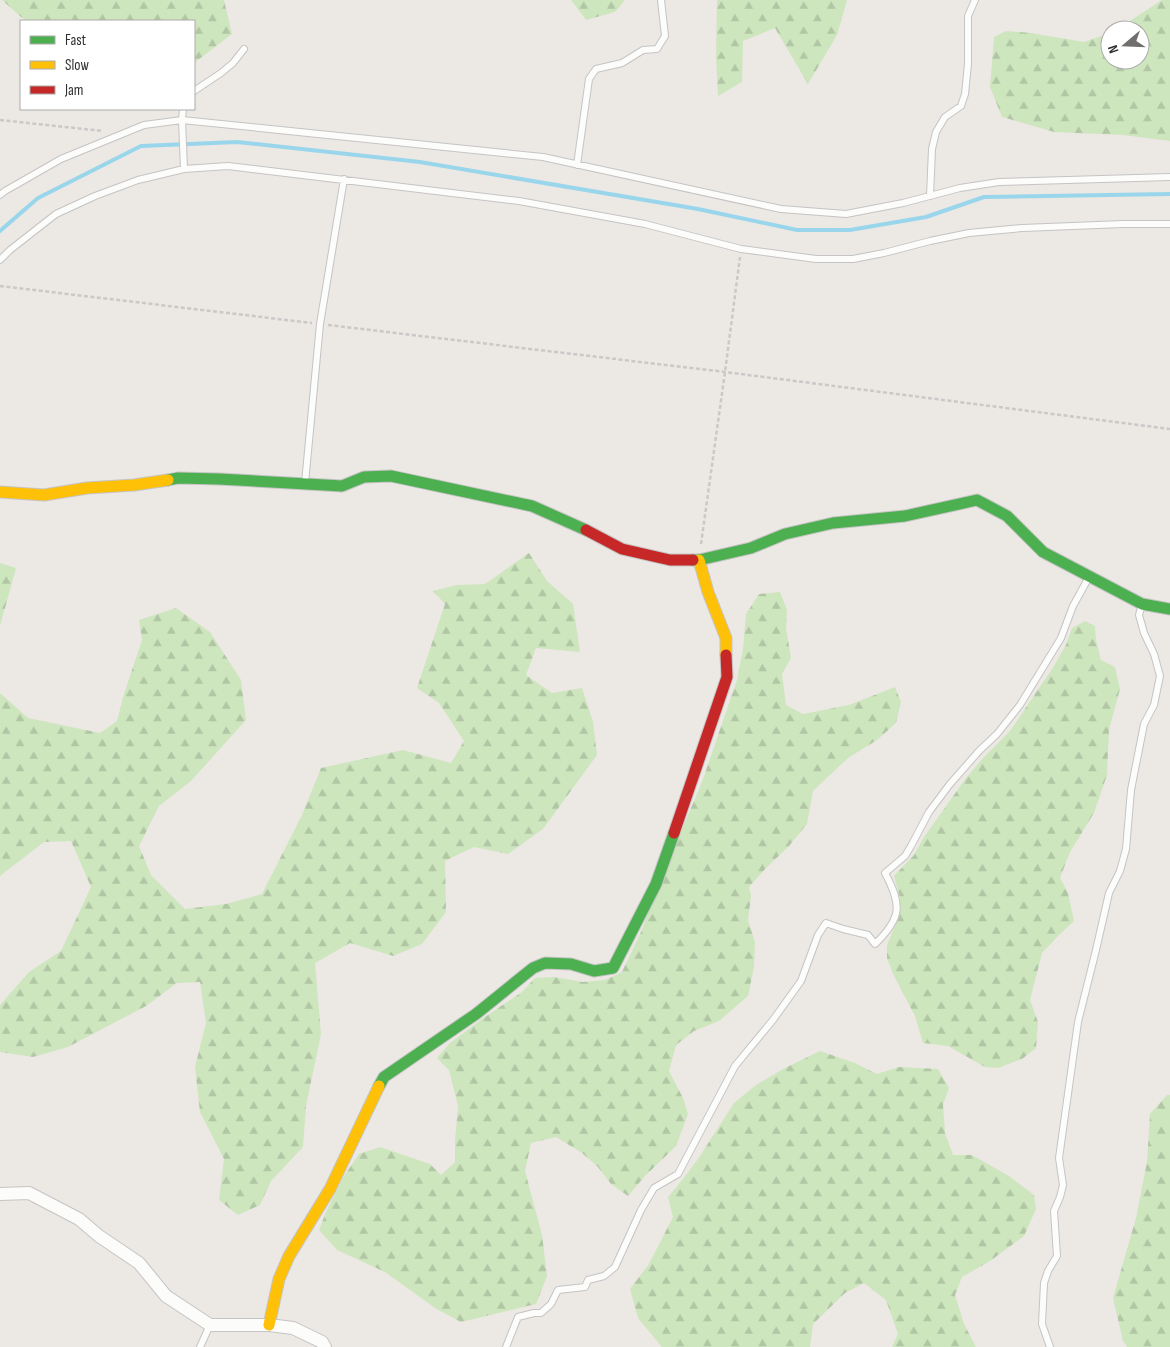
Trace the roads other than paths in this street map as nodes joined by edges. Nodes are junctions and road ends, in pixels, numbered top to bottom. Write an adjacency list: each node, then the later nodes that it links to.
1 (661, 0): 7 (lane)
2 (975, 0): 12 (lane)
3 (244, 49): 4 (lane)
4 (195, 90)
5 (183, 110): 6 (lane)
6 (182, 120): 7 (lane); 8 (lane); 11 (lane)
7 (577, 165): 12 (lane)
8 (184, 169): 10 (lane); 14 (lane)
9 (1170, 177): 12 (lane)
10 (344, 179): 13 (lane); 15 (lane)
11 (0, 195)
12 (930, 196)
13 (1170, 224)
14 (0, 260)
15 (305, 484): 16 (street); 17 (street)
16 (0, 492)
17 (699, 560): 18 (street); 22 (street)
18 (1090, 576): 19 (street); 26 (lane)
19 (1142, 604): 20 (street); 27 (lane)
20 (1170, 609)
21 (0, 1194): 23 (street)
22 (269, 1325): 23 (street); 25 (street)
23 (210, 1326): 24 (lane)
24 (200, 1347)
25 (325, 1347)
26 (506, 1347)
27 (1050, 1347)

